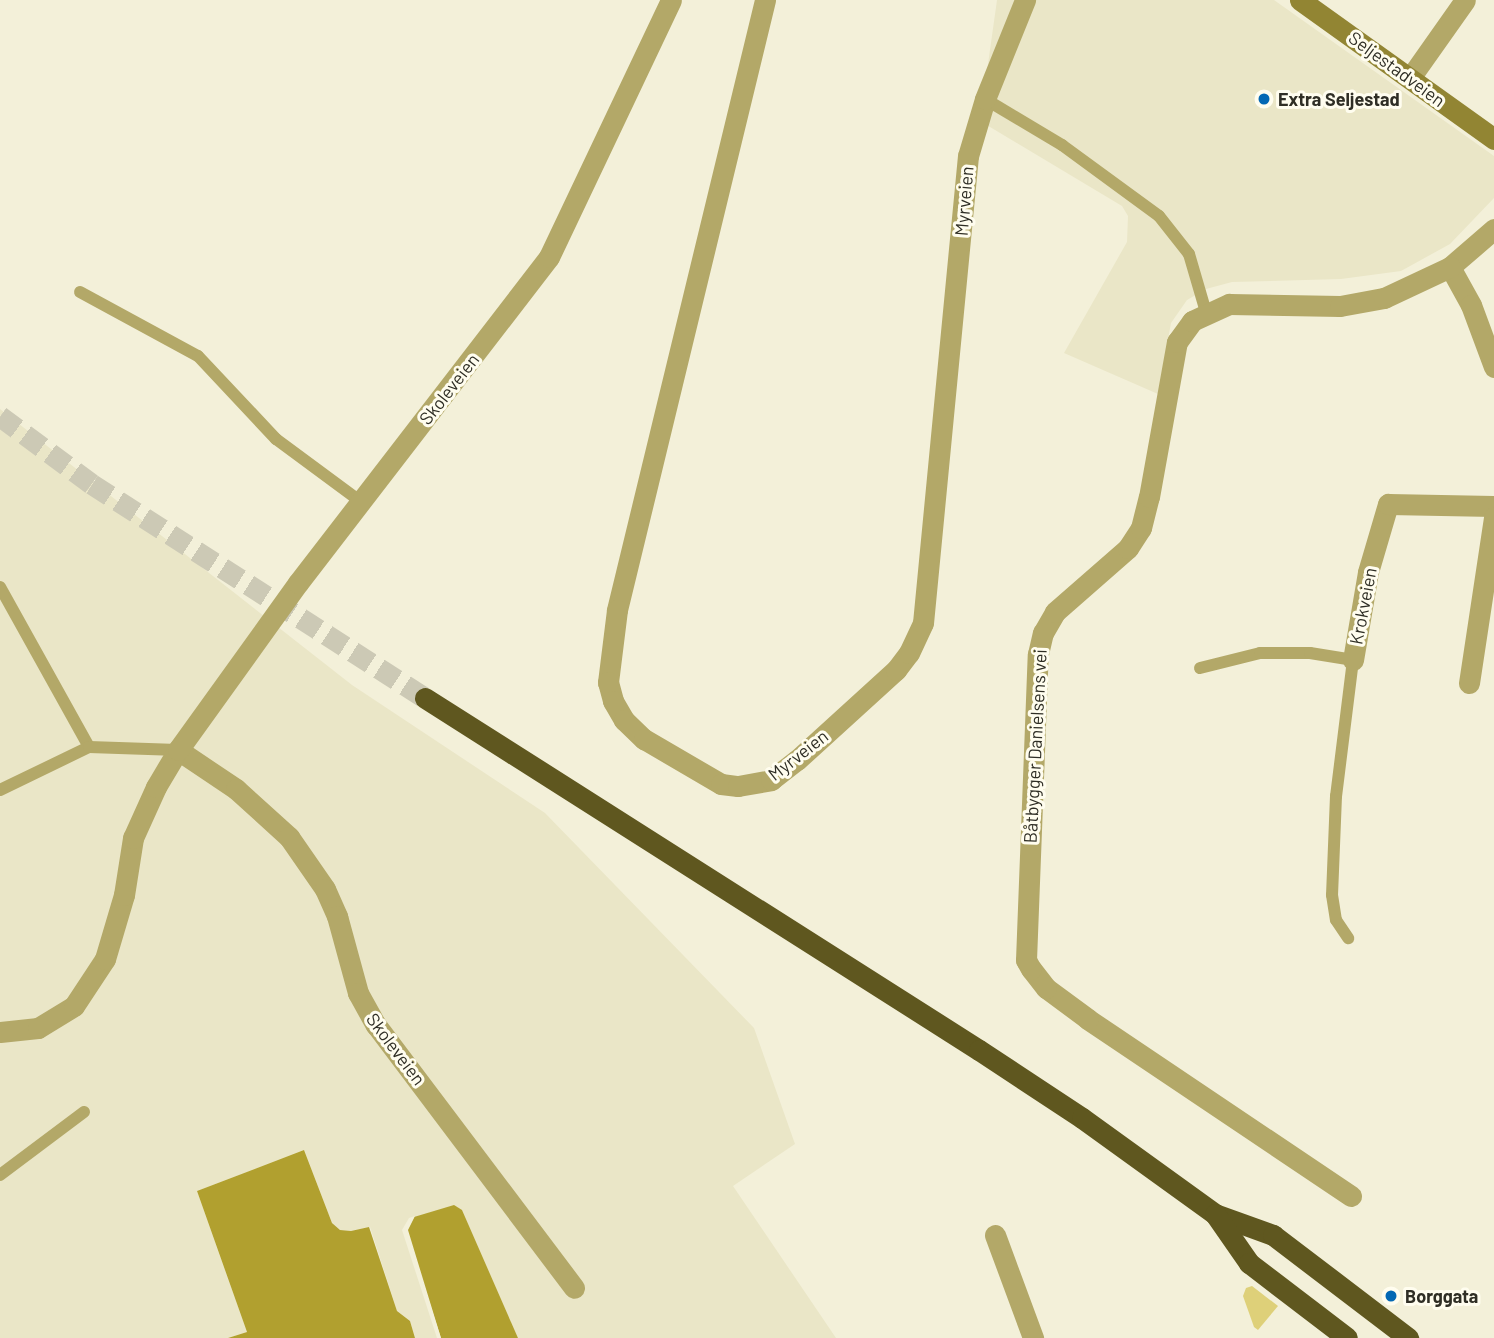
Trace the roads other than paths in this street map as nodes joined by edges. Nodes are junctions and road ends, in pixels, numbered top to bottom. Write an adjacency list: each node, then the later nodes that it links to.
1 (671, 0): 14 (street, Skoleveien)
2 (765, 0): 7 (street, Myrveien)
3 (1025, 0): 7 (street, Myrveien)
4 (1300, 0): 6 (street, Seljestadveien)
5 (1465, 0): 6 (street)
6 (1410, 78): 8 (street, Seljestadveien)
7 (985, 99): 12 (lane)
8 (1494, 139)
9 (1494, 229): 10 (street)
10 (1450, 267): 12 (street); 13 (street)
11 (80, 292): 14 (lane)
12 (1206, 312): 30 (street, Båtbygger Danielsens vei)
13 (1494, 367)
14 (361, 502): 23 (street, Skoleveien)
15 (1494, 506): 18 (street, Krokveien)
16 (1494, 517): 20 (street)
17 (0, 587): 22 (lane)
18 (1353, 660): 19 (lane, Krokveien); 25 (lane)
19 (1200, 668)
20 (1469, 683)
21 (425, 698): 31 (highway)
22 (89, 747): 23 (lane); 24 (lane)
23 (178, 750): 26 (street, Skoleveien); 33 (street, Skoleveien)
24 (0, 790)
25 (1348, 938)
26 (0, 1032)
27 (84, 1112): 28 (lane)
28 (6, 1163): 29 (lane)
29 (0, 1175)
30 (1351, 1196)
31 (1215, 1214): 35 (highway); 36 (highway)
32 (995, 1235): 34 (street)
33 (574, 1288)
34 (1033, 1338)
35 (1348, 1338)
36 (1408, 1338)

